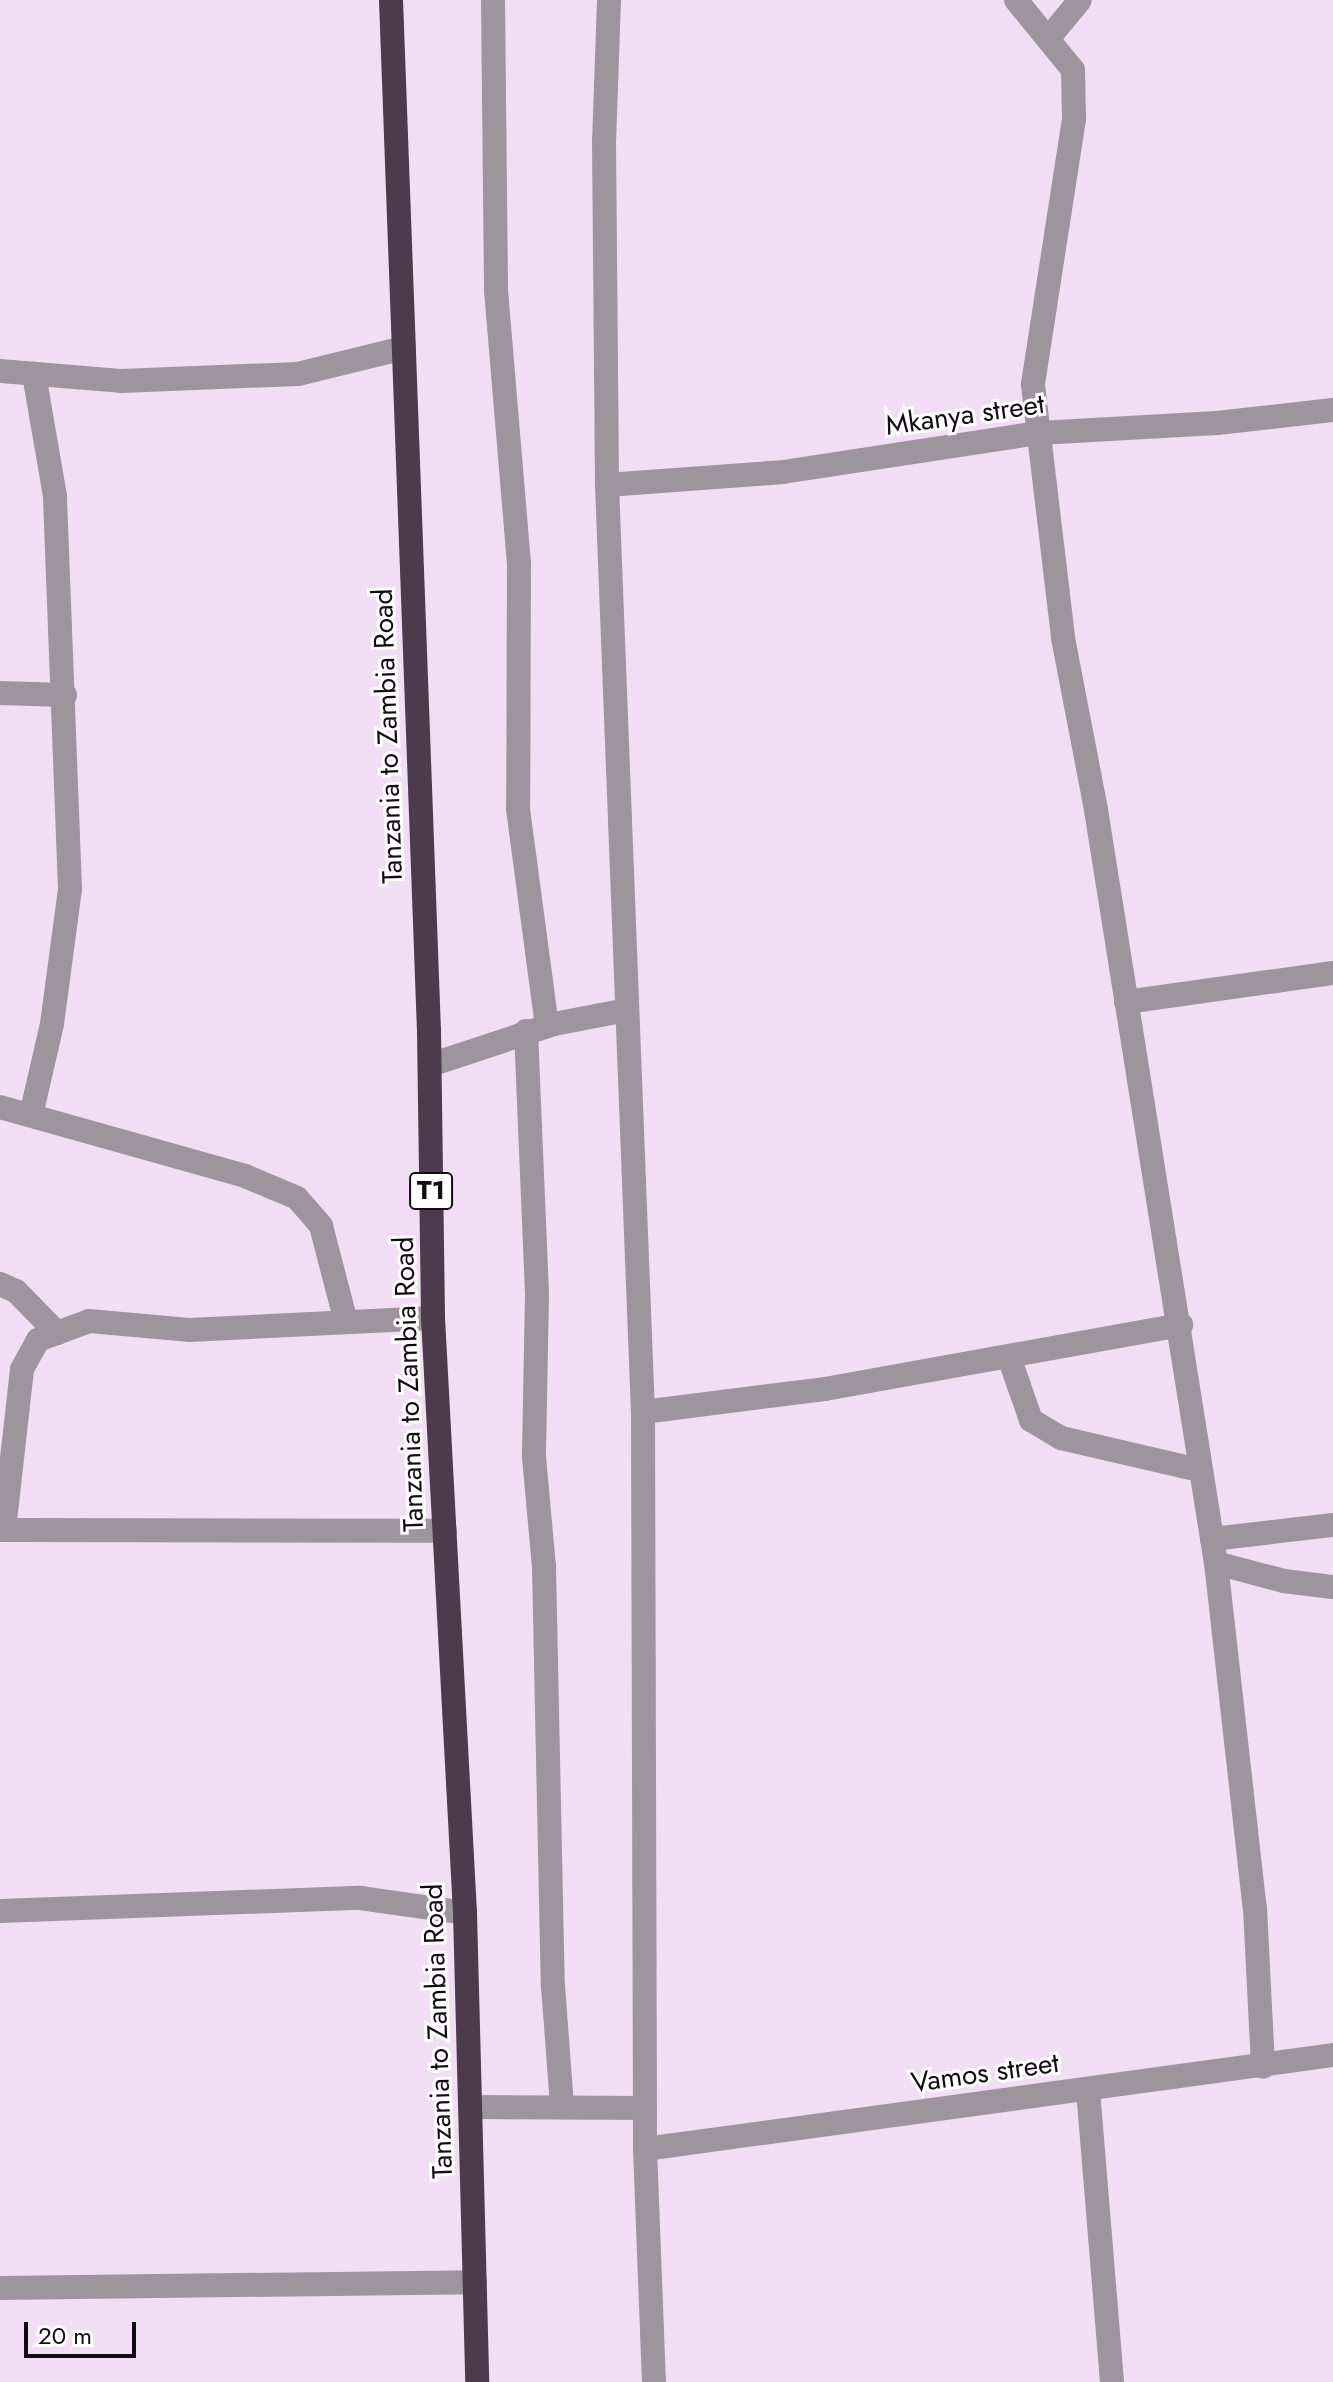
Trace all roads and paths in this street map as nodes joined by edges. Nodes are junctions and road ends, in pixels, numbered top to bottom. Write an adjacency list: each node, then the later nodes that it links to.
1 (391, 0): 7 (highway, Tanzania to Zambia Road / T1)
2 (493, 0): 18 (street)
3 (609, 0): 12 (street)
4 (1016, 0): 6 (street)
5 (1080, 0): 6 (street)
6 (1048, 39): 11 (street)
7 (404, 348): 9 (street); 19 (highway, Tanzania to Zambia Road / T1)
8 (0, 371): 9 (street)
9 (34, 374): 14 (street)
10 (1333, 410): 11 (street, Mkanya street)
11 (1039, 433): 12 (street, Mkanya street); 16 (street)
12 (607, 485): 17 (street)
13 (0, 693): 14 (street)
14 (65, 695): 21 (street)
15 (1333, 973): 16 (street)
16 (1126, 1002): 25 (street)
17 (627, 1010): 18 (street); 28 (street)
18 (536, 1029): 19 (street); 41 (street)
19 (430, 1065): 23 (highway, Tanzania to Zambia Road / T1)
20 (0, 1107): 21 (street)
21 (31, 1115): 24 (street)
22 (0, 1284): 26 (street)
23 (433, 1318): 24 (street); 32 (highway, Tanzania to Zambia Road / T1)
24 (346, 1322): 26 (street)
25 (1181, 1325): 27 (street); 29 (street)
26 (57, 1333): 31 (street)
27 (1009, 1357): 28 (street); 29 (street)
28 (643, 1412): 42 (street)
29 (1199, 1470): 33 (street)
30 (1333, 1525): 33 (street)
31 (2, 1530): 32 (street)
32 (445, 1531): 36 (highway, Tanzania to Zambia Road / T1)
33 (1214, 1551): 34 (street); 38 (street)
34 (1333, 1587)
35 (0, 1911): 36 (street)
36 (465, 1913): 40 (highway, Tanzania to Zambia Road / T1)
37 (1333, 2055): 38 (street, Vamos street)
38 (1263, 2067): 39 (street, Vamos street)
39 (1088, 2090): 43 (street, Vamos street); 48 (street)
40 (471, 2107): 41 (street); 44 (highway, Tanzania to Zambia Road / T1)
41 (562, 2107): 42 (street)
42 (645, 2108): 43 (street)
43 (645, 2149): 47 (street)
44 (475, 2282): 45 (street); 46 (highway, Tanzania to Zambia Road / T1)
45 (0, 2288)
46 (477, 2382)
47 (654, 2382)
48 (1112, 2382)

